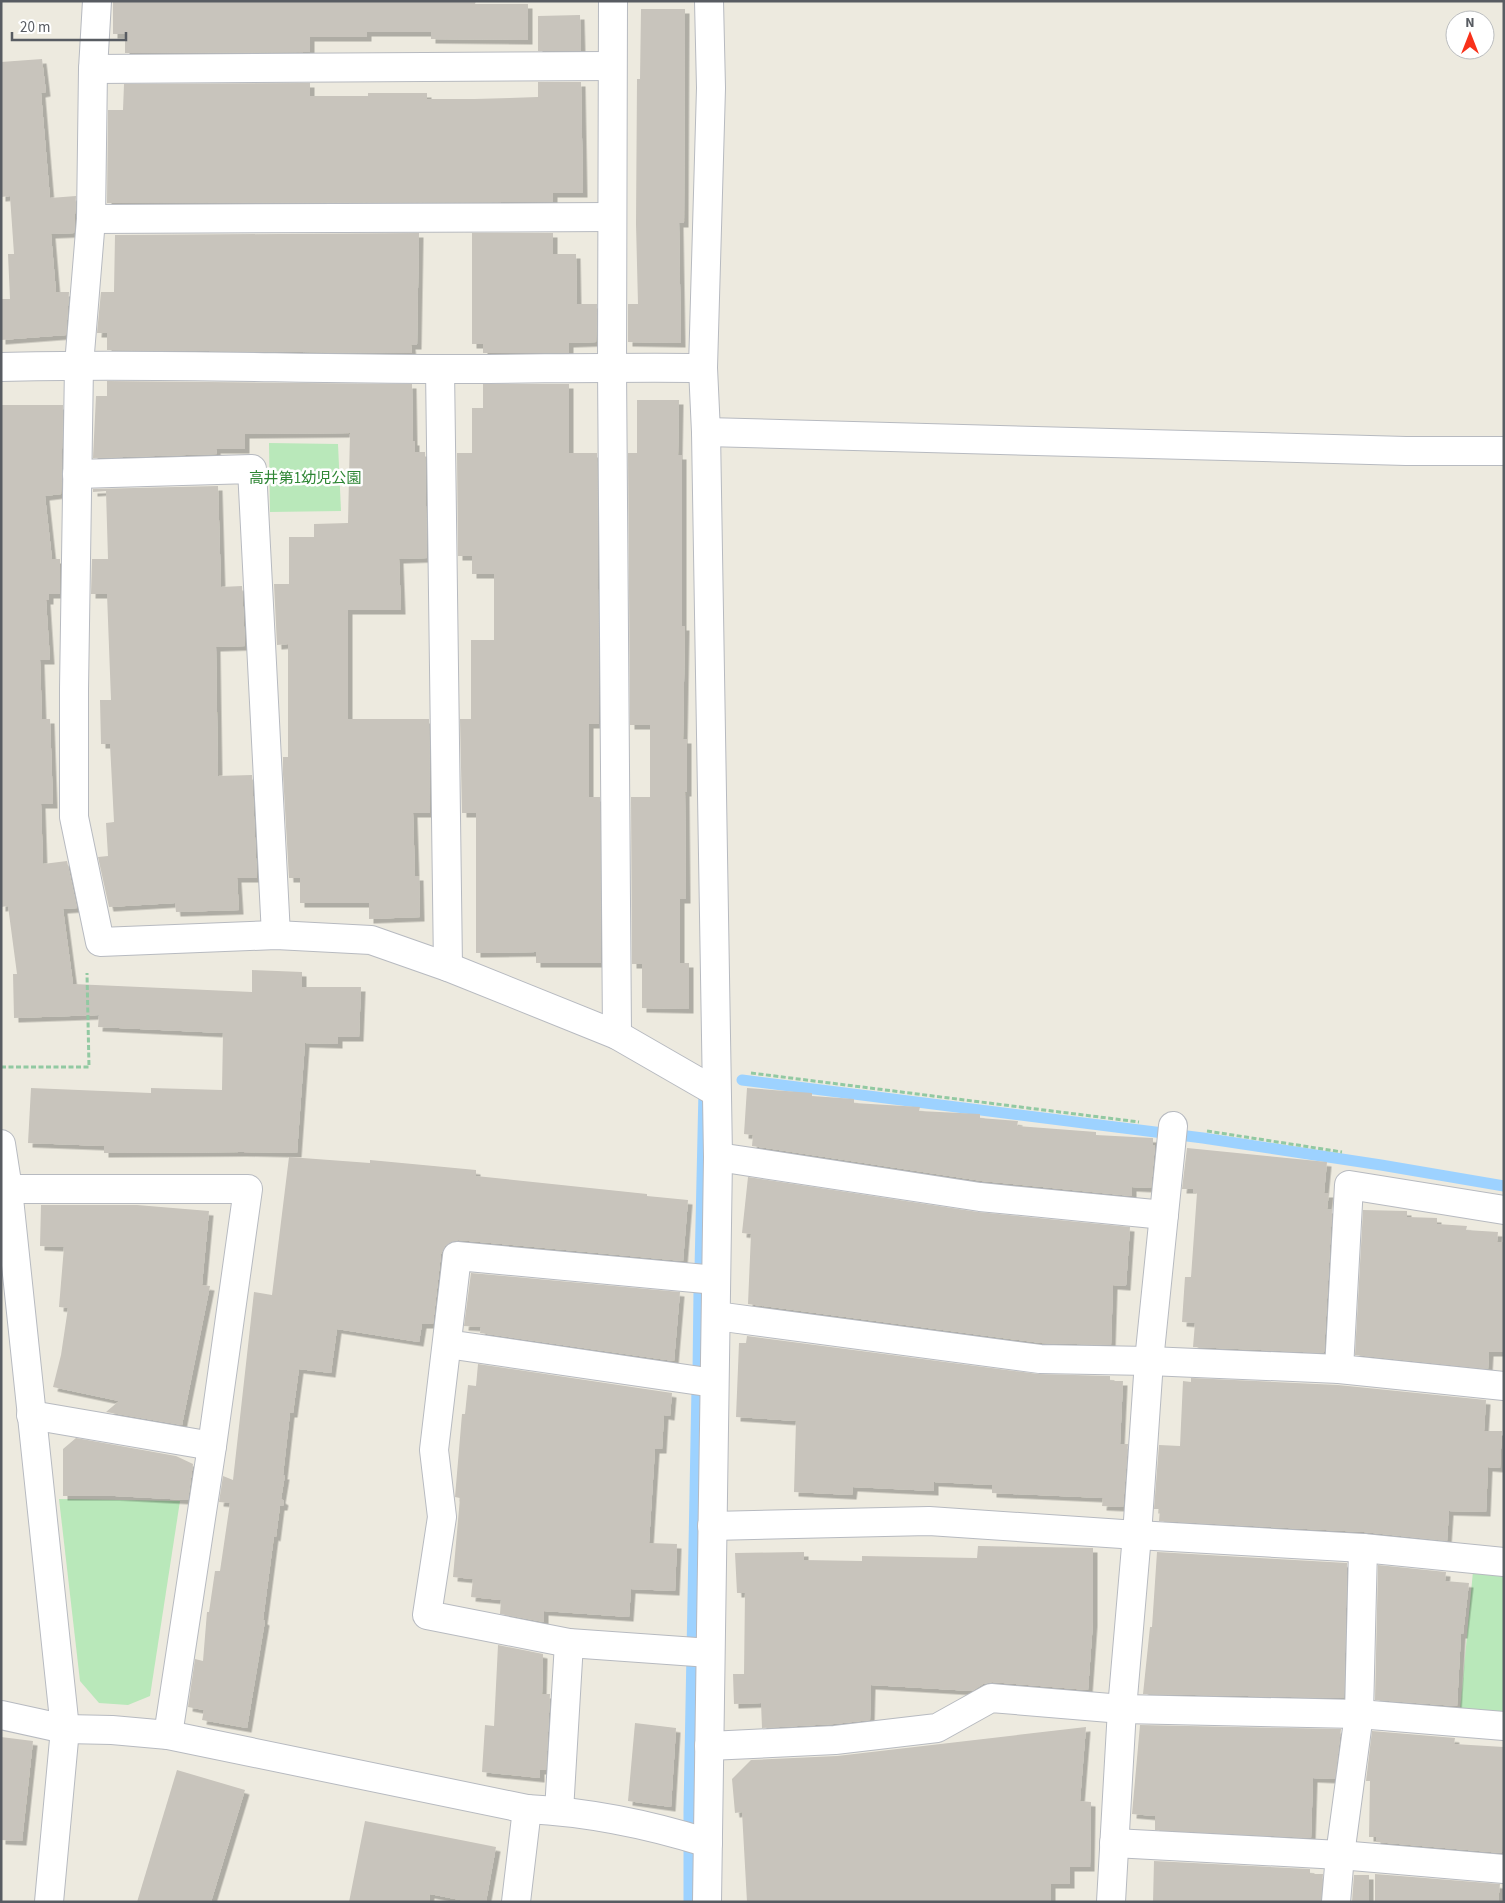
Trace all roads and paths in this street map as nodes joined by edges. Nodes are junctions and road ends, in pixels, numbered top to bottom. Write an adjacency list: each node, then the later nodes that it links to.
1 (97, 1): 5 (street)
2 (613, 1): 4 (street)
3 (709, 1): 11 (street)
4 (611, 66): 5 (street); 6 (street)
5 (93, 69): 7 (street)
6 (611, 217): 7 (street); 10 (street)
7 (91, 219): 8 (street)
8 (80, 365): 9 (street); 12 (street); 15 (street)
9 (1, 367)
10 (612, 367): 11 (street); 12 (street); 19 (street)
11 (703, 368): 13 (street)
12 (440, 369): 18 (street)
13 (706, 432): 14 (street); 21 (street)
14 (1504, 451)
15 (77, 474): 16 (street); 17 (street)
16 (276, 935): 17 (street); 18 (street)
17 (100, 942): 20 (path)
18 (448, 966): 19 (street)
19 (617, 1035): 21 (street)
20 (1, 1067)
21 (716, 1080): 22 (path); 24 (street)
22 (1172, 1133): 27 (street)
23 (1, 1144): 25 (street)
24 (718, 1157): 27 (street); 28 (street)
25 (8, 1189): 35 (street); 36 (street)
26 (1504, 1210): 32 (street)
27 (1164, 1215): 31 (street)
28 (716, 1280): 29 (street); 30 (street)
29 (716, 1316): 31 (street); 33 (street)
30 (447, 1344): 33 (street); 41 (street)
31 (1148, 1361): 32 (street); 38 (street)
32 (1338, 1369): 34 (street)
33 (714, 1383): 37 (street)
34 (1504, 1386)
35 (30, 1415): 36 (street); 47 (street)
36 (212, 1446): 48 (street)
37 (712, 1526): 38 (street); 42 (street)
38 (1137, 1535): 39 (street); 43 (street)
39 (1363, 1548): 40 (street); 44 (street)
40 (1504, 1562)
41 (569, 1643): 42 (street); 51 (street)
42 (710, 1653): 49 (street)
43 (1122, 1709): 44 (street); 49 (street); 53 (street)
44 (1359, 1714): 46 (street); 54 (street)
45 (1, 1715): 47 (street)
46 (1504, 1726)
47 (65, 1729): 48 (street); 56 (street)
48 (168, 1736): 50 (street)
49 (709, 1746): 52 (street)
50 (527, 1809): 51 (street); 57 (street)
51 (559, 1811): 52 (street)
52 (708, 1843): 58 (street)
53 (1114, 1843): 54 (street); 59 (street)
54 (1340, 1855): 55 (street); 60 (street)
55 (1504, 1869)
56 (49, 1902)
57 (516, 1902)
58 (707, 1902)
59 (1111, 1902)
60 (1336, 1902)

